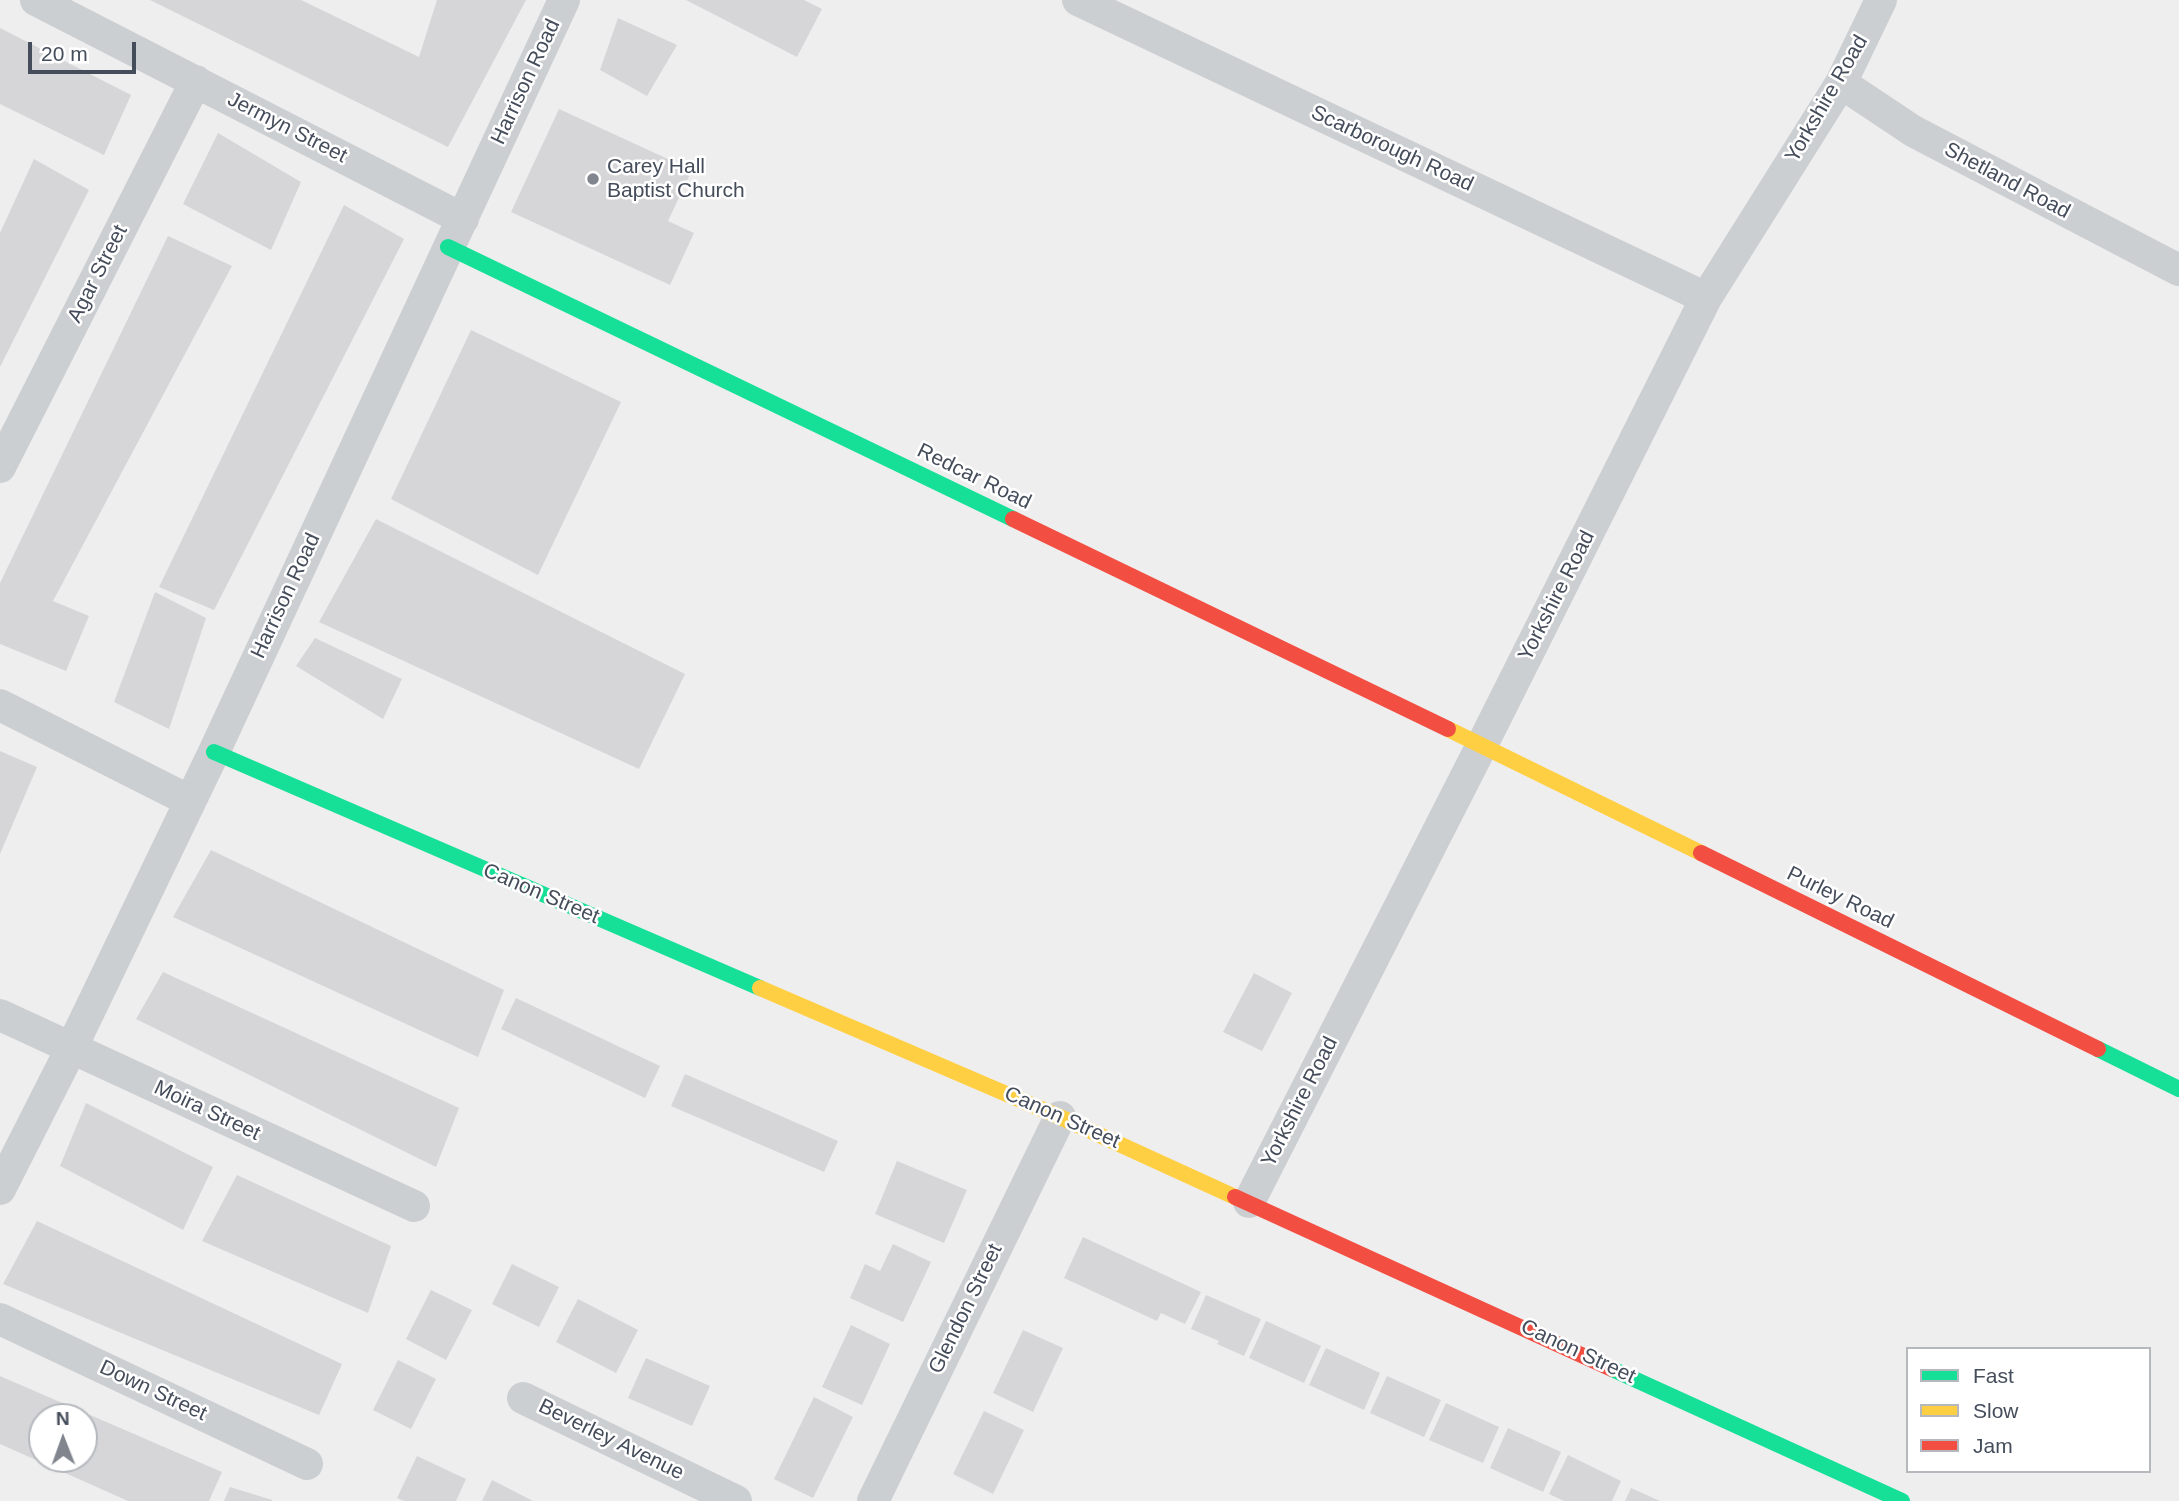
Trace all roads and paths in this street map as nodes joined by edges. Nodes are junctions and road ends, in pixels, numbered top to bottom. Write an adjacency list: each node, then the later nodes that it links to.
1 (36, 0): 5 (street, Jermyn Street)
2 (564, 0): 7 (street, Harrison Road)
3 (1078, 0): 10 (street, Scarborough Road)
4 (1881, 0): 6 (street, Yorkshire Road)
5 (196, 81): 7 (street, Jermyn Street); 11 (street, Agar Street)
6 (1841, 83): 9 (street, Shetland Road); 10 (street, Yorkshire Road)
7 (463, 219): 8 (street, Harrison Road)
8 (448, 247): 13 (street, Redcar Road); 14 (street, Harrison Road)
9 (2179, 270)
10 (1706, 298): 13 (street, Yorkshire Road)
11 (0, 467)
12 (0, 705): 15 (street)
13 (1482, 745): 18 (street, Purley Road); 21 (street, Yorkshire Road)
14 (214, 752): 15 (street, Harrison Road); 19 (street, Canon Street)
15 (190, 801): 17 (street, Harrison Road)
16 (0, 1015): 17 (street, Moira Street)
17 (71, 1049): 20 (street, Harrison Road); 22 (street, Moira Street)
18 (2179, 1089)
19 (1060, 1117): 21 (street, Canon Street); 27 (street, Glendon Street)
20 (0, 1189)
21 (1249, 1202): 28 (street, Canon Street)
22 (414, 1206)
23 (0, 1319): 25 (street, Down Street)
24 (523, 1398): 26 (street, Beverley Avenue)
25 (307, 1464)
26 (736, 1501)
27 (873, 1501)
28 (1902, 1501)

